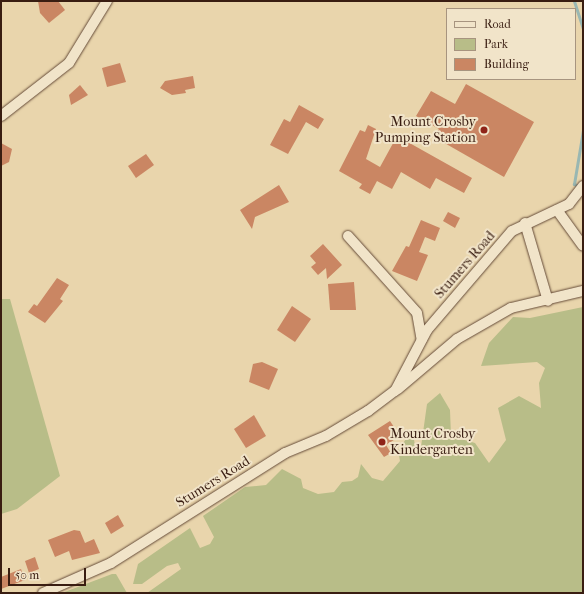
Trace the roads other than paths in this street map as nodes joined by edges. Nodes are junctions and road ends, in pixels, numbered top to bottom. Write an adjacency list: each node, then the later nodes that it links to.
1 (107, 1): 2 (street)
2 (1, 116)
3 (581, 191): 4 (street, Stumers Road)
4 (557, 210): 5 (street, Stumers Road); 7 (street)
5 (525, 223): 9 (street); 10 (street, Stumers Road)
6 (348, 236): 10 (street)
7 (583, 246)
8 (583, 291): 9 (street, Stumers Road)
9 (548, 301): 11 (street, Stumers Road)
10 (422, 340): 11 (street, Stumers Road)
11 (396, 391): 12 (street, Stumers Road)
12 (43, 593)

